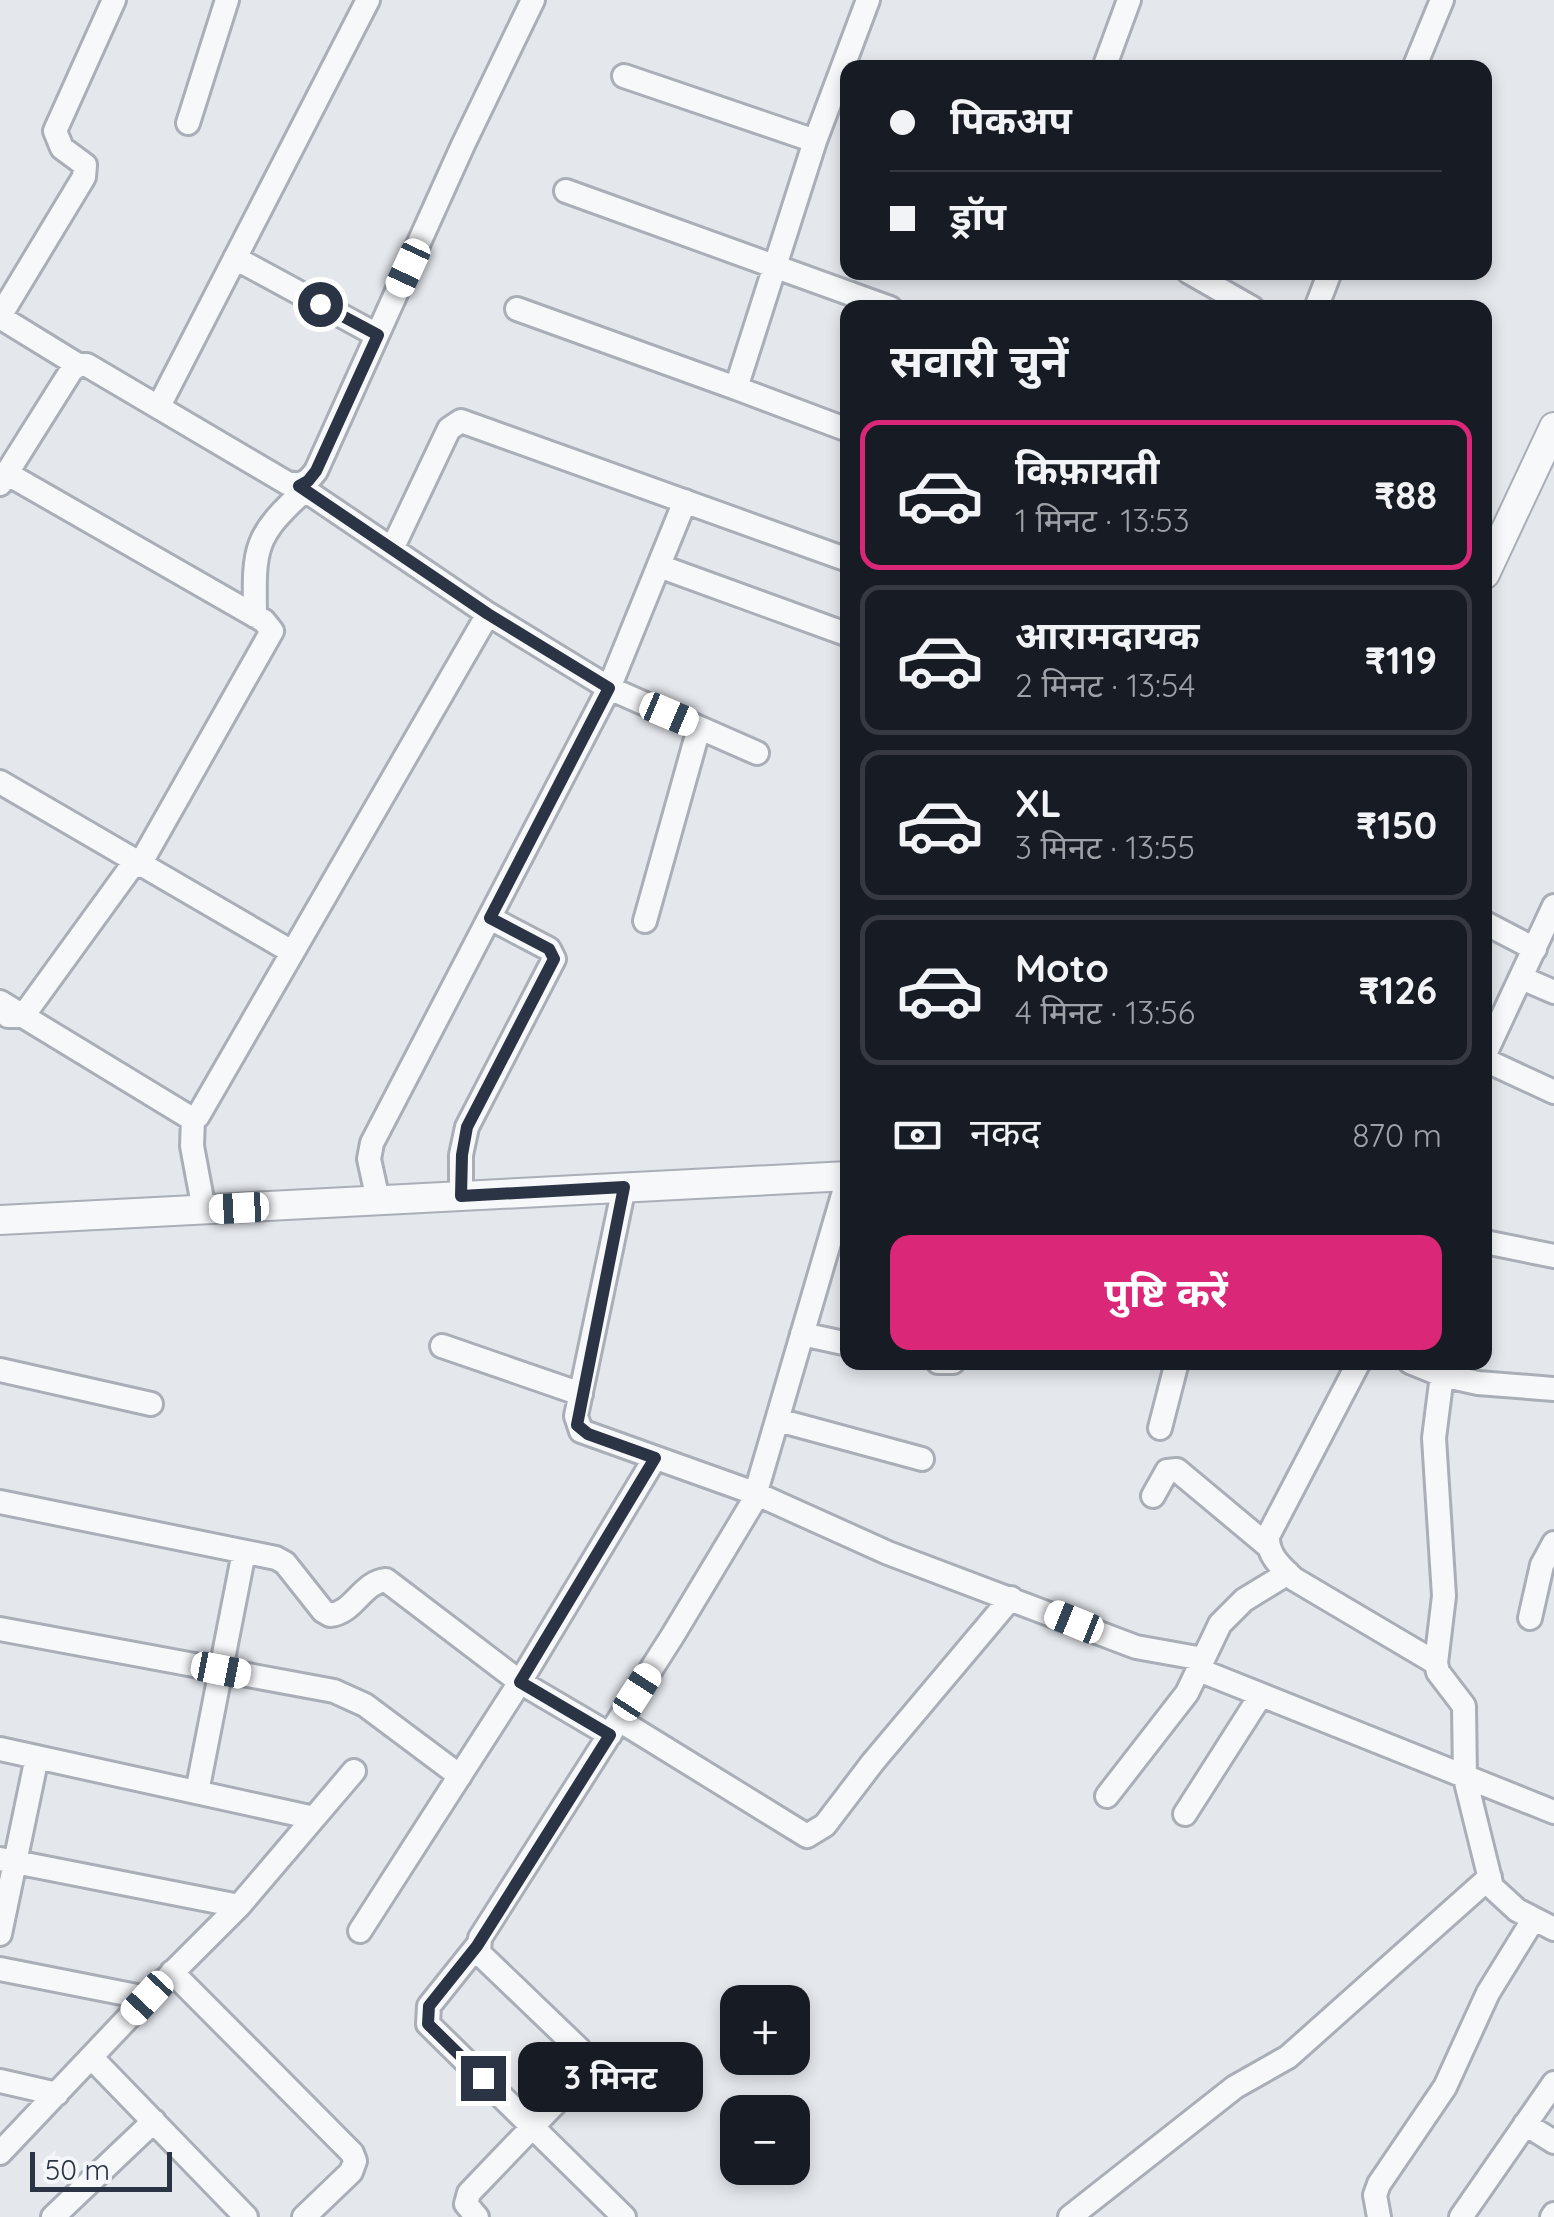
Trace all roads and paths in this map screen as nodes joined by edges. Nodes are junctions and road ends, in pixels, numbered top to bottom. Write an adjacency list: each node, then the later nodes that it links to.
1 (114, 0): 22 (street)
2 (227, 0): 13 (street)
3 (368, 0): 16 (street)
4 (533, 0): 23 (street)
5 (868, 0): 8 (street)
6 (1129, 0): 9 (street)
7 (1442, 0): 10 (street)
8 (846, 60)
9 (1107, 60)
10 (1417, 60)
11 (624, 76): 14 (street)
12 (840, 76): 14 (street)
13 (188, 123)
14 (816, 142): 17 (street)
15 (566, 191): 17 (street)
16 (235, 258): 23 (street); 26 (street)
17 (775, 266): 19 (street); 25 (street)
18 (1203, 280): 20 (street)
19 (868, 300)
20 (1238, 300)
21 (517, 309): 25 (street)
22 (0, 317): 24 (street)
23 (378, 335): 30 (street)
24 (78, 365): 26 (street); 29 (street)
25 (736, 388): 27 (street)
26 (159, 406): 30 (street)
27 (840, 427)
28 (1554, 428): 34 (street)
29 (3, 478): 37 (street)
30 (302, 488): 32 (street); 37 (street)
31 (685, 501): 32 (street); 33 (street); 35 (street)
32 (392, 550): 36 (street)
33 (840, 557)
34 (1492, 559)
35 (659, 566): 38 (street); 39 (street)
36 (488, 614): 39 (street); 49 (street)
37 (256, 616): 43 (street)
38 (840, 632)
39 (609, 688): 40 (street); 45 (street)
40 (699, 728): 41 (street); 46 (street)
41 (756, 753)
42 (0, 782): 43 (street)
43 (136, 864): 49 (street); 53 (street)
44 (1554, 906): 48 (street)
45 (490, 918): 60 (street); 61 (street)
46 (645, 921)
47 (1492, 926): 48 (street)
48 (1535, 948): 50 (street)
49 (292, 952): 57 (street)
50 (1522, 978): 51 (street); 54 (street)
51 (1554, 992)
52 (0, 1002): 53 (street)
53 (11, 1016): 57 (street)
54 (1492, 1040)
55 (1492, 1053): 56 (street)
56 (1554, 1092)
57 (194, 1118): 63 (street)
58 (840, 1177): 59 (street)
59 (624, 1187): 60 (street); 76 (street)
60 (461, 1196): 61 (street)
61 (378, 1200): 63 (street)
62 (840, 1204): 67 (street)
63 (204, 1210): 64 (street)
64 (0, 1220)
65 (1492, 1243): 66 (street)
66 (1554, 1256)
67 (802, 1334): 68 (street); 78 (street)
68 (840, 1342)
69 (442, 1346): 76 (street)
70 (0, 1370): 77 (street)
71 (1175, 1370): 79 (street)
72 (1355, 1370): 86 (street)
73 (1430, 1370): 74 (street)
74 (1442, 1375): 75 (street); 92 (street)
75 (1554, 1389)
76 (581, 1394): 80 (street)
77 (151, 1404)
78 (778, 1420): 81 (street); 82 (street)
79 (1160, 1428)
80 (655, 1458): 82 (street); 95 (street)
81 (922, 1459)
82 (757, 1494): 89 (street); 97 (street)
83 (1153, 1496): 86 (street)
84 (0, 1502): 87 (street)
85 (1554, 1544): 90 (street)
86 (1268, 1546): 88 (street)
87 (244, 1552): 94 (street); 95 (street)
88 (1288, 1573): 92 (street); 93 (street)
89 (1011, 1598): 93 (street); 97 (street)
90 (1530, 1618)
91 (0, 1629): 94 (street)
92 (1436, 1663): 102 (street)
93 (1201, 1664): 96 (street); 104 (street)
94 (221, 1670): 101 (street); 103 (street)
95 (520, 1682): 97 (street); 101 (street)
96 (1260, 1694): 102 (street); 106 (street)
97 (615, 1727): 114 (street)
98 (0, 1749): 99 (street)
99 (36, 1757): 103 (street); 108 (street)
100 (354, 1770): 107 (street)
101 (460, 1776): 112 (street)
102 (1466, 1778): 105 (street); 109 (street)
103 (197, 1792): 107 (street)
104 (1108, 1796)
105 (1554, 1812)
106 (1185, 1814)
107 (314, 1818): 110 (street)
108 (8, 1860): 110 (street); 113 (street)
109 (1490, 1877): 111 (street); 132 (street)
110 (239, 1906): 116 (street)
111 (1544, 1924): 133 (street)
112 (360, 1931)
113 (0, 1934)
114 (477, 1946): 124 (street); 124 (street)
115 (0, 1969): 117 (street)
116 (172, 1972): 117 (street); 129 (street)
117 (147, 1998): 118 (street)
118 (92, 2056): 121 (street); 122 (street)
119 (0, 2081): 121 (street)
120 (1554, 2083): 123 (street)
121 (57, 2094): 126 (street)
122 (154, 2121): 127 (street); 128 (street)
123 (1526, 2124): 125 (street); 134 (street)
124 (534, 2126): 130 (street); 131 (street)
125 (1554, 2142)
126 (0, 2153)
127 (54, 2217)
128 (246, 2217)
129 (304, 2217)
130 (477, 2217)
131 (624, 2217)
132 (1070, 2217)
133 (1379, 2217)
134 (1461, 2217)

